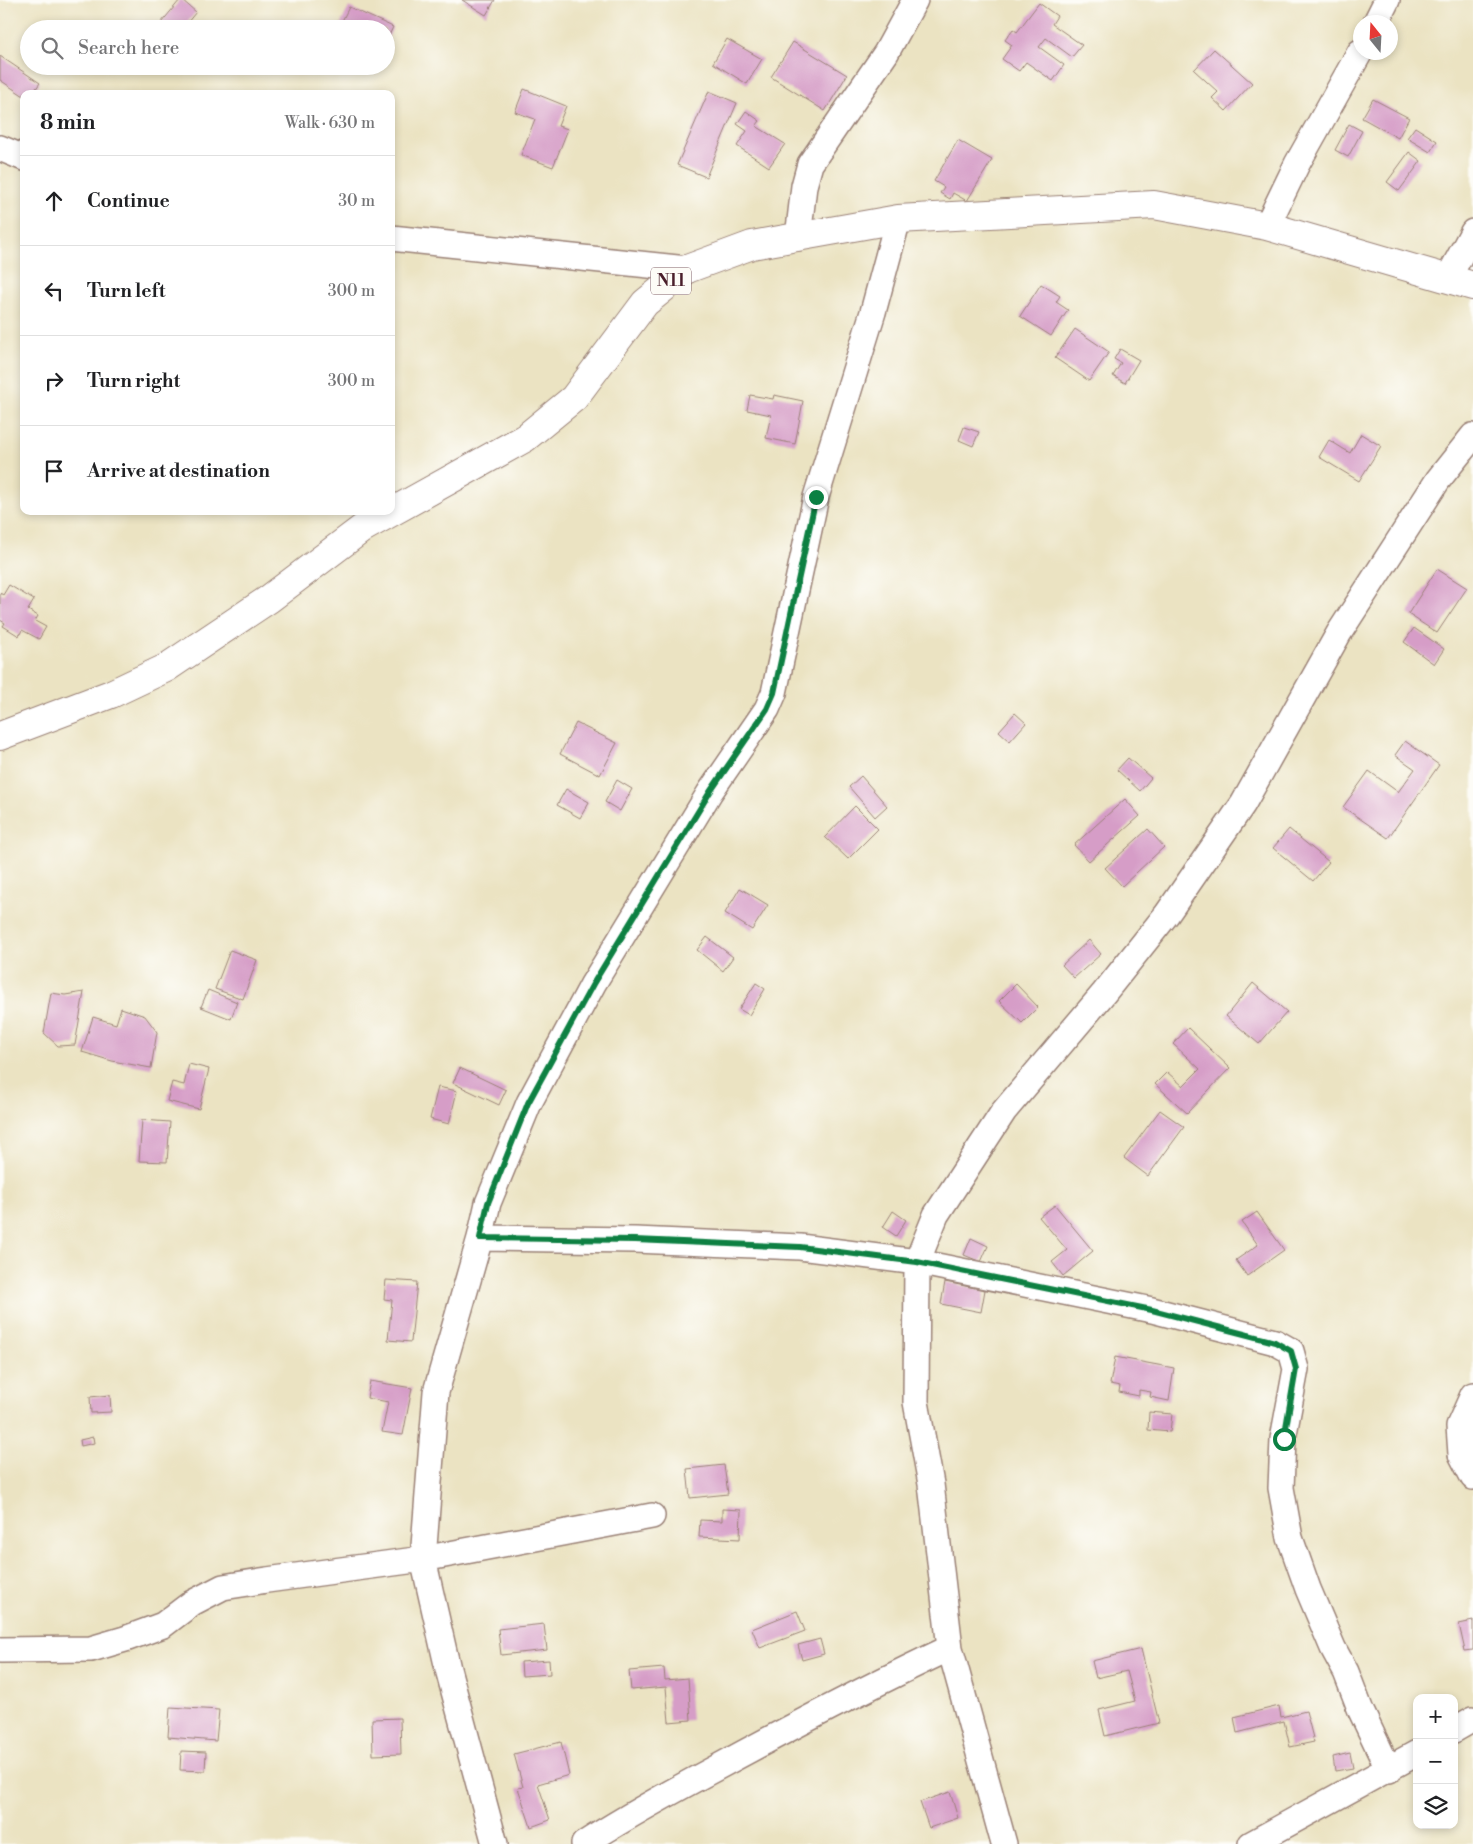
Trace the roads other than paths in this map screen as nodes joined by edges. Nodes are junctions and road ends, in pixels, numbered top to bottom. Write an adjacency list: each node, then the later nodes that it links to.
1 (915, 0): 11 (street)
2 (1387, 0): 3 (street)
3 (1380, 15)
4 (1356, 60): 8 (street)
5 (0, 148): 6 (street)
6 (20, 156)
7 (898, 219): 8 (highway, N11); 11 (highway, N11); 18 (street)
8 (1267, 226): 13 (highway, N11)
9 (1473, 232): 13 (street)
10 (395, 238): 12 (street)
11 (798, 238): 12 (highway, N11)
12 (687, 268): 15 (highway, N11)
13 (1461, 282)
14 (1473, 436): 19 (street)
15 (395, 510)
16 (386, 515): 17 (highway, N11)
17 (0, 736)
18 (480, 1238): 19 (street); 23 (street)
19 (917, 1262): 24 (street); 29 (street)
20 (1473, 1395): 21 (street)
21 (1473, 1477)
22 (652, 1516): 23 (street)
23 (423, 1559): 25 (street); 30 (street)
24 (950, 1648): 31 (street); 32 (street)
25 (0, 1650)
26 (1473, 1719): 27 (street)
27 (1458, 1728)
28 (1413, 1755): 29 (street)
29 (1388, 1770): 33 (street)
30 (495, 1844)
31 (584, 1844)
32 (1004, 1844)
33 (1251, 1844)

